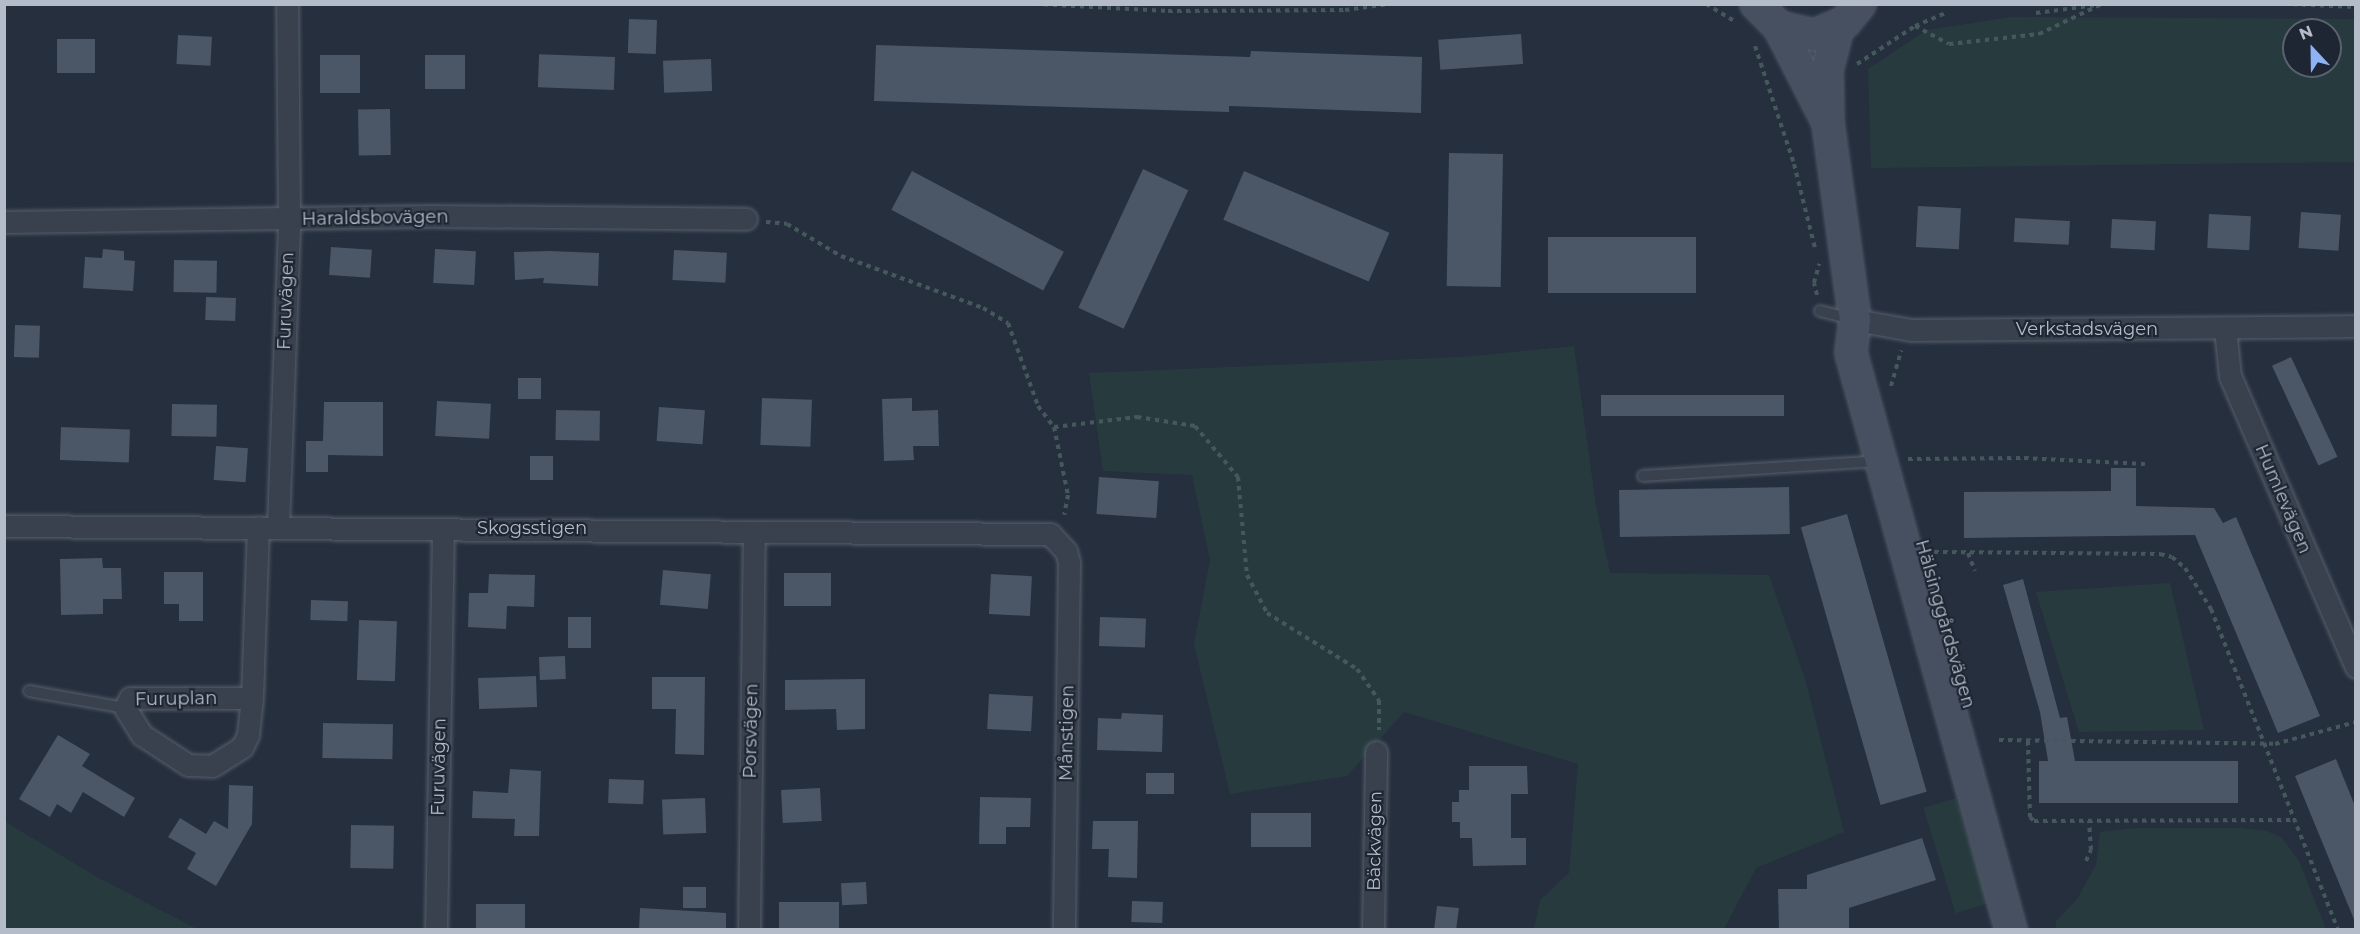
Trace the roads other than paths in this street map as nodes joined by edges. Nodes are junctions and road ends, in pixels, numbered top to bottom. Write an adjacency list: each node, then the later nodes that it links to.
1 (287, 4): 5 (street, Furuvägen)
2 (1859, 12): 3 (street); 4 (street, Hälsinggårdsvägen)
3 (1756, 18): 4 (street, Hälsinggårdsvägen)
4 (1828, 123): 9 (street, Hälsinggårdsvägen)
5 (289, 219): 6 (street, Haraldsbovägen); 7 (street, Haraldsbovägen); 15 (street, Furuvägen)
6 (746, 219)
7 (4, 222)
8 (1820, 311): 9 (lane, Verkstadsvägen)
9 (1856, 320): 11 (street, Verkstadsvägen); 12 (street, Hälsinggårdsvägen); 29 (street, Hälsinggårdsvägen)
10 (2355, 326): 11 (street, Verkstadsvägen)
11 (2225, 328): 19 (street, Humlevägen)
12 (1893, 460): 13 (lane); 28 (street, Hälsinggårdsvägen)
13 (1643, 476)
14 (4, 526): 15 (street, Skogsstigen)
15 (268, 526): 16 (street, Skogsstigen); 21 (street, Furuplan)
16 (443, 532): 17 (street, Skogsstigen); 24 (street, Furuvägen)
17 (753, 532): 18 (street, Skogsstigen); 25 (street, Porsvägen)
18 (1058, 539): 26 (street, Månstigen)
19 (2355, 667)
20 (29, 691): 22 (lane)
21 (252, 698): 22 (street, Furuplan); 22 (street, Furuplan)
22 (125, 708)
23 (1376, 752): 27 (street, Bäckvägen)
24 (436, 930)
25 (749, 930)
26 (1064, 930)
27 (1373, 930)
28 (2011, 930)
29 (2030, 930)

